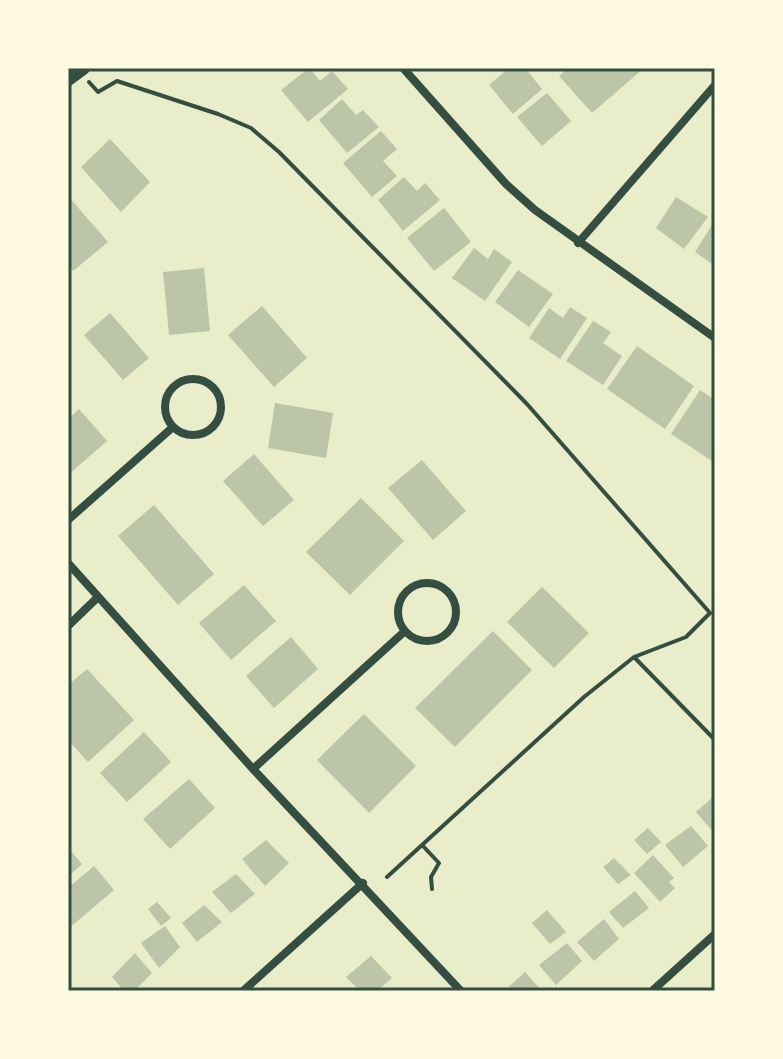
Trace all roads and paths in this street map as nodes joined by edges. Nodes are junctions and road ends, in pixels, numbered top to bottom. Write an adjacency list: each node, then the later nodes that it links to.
1 (403, 68): 4 (street)
2 (77, 72): 10 (path)
3 (715, 85): 4 (street)
4 (578, 243): 5 (street)
5 (715, 338)
6 (173, 427): 6 (street); 7 (street)
7 (68, 520)
8 (68, 563): 9 (street)
9 (98, 597): 11 (street); 15 (street)
10 (713, 612): 13 (path)
11 (68, 626)
12 (405, 631): 12 (street); 15 (street)
13 (634, 657): 14 (path); 16 (path)
14 (715, 740)
15 (253, 769): 18 (street)
16 (422, 845): 17 (path); 19 (path)
17 (387, 877)
18 (363, 883): 21 (street); 22 (street)
19 (432, 889)
20 (715, 934): 23 (street)
21 (243, 991)
22 (461, 991)
23 (652, 991)

